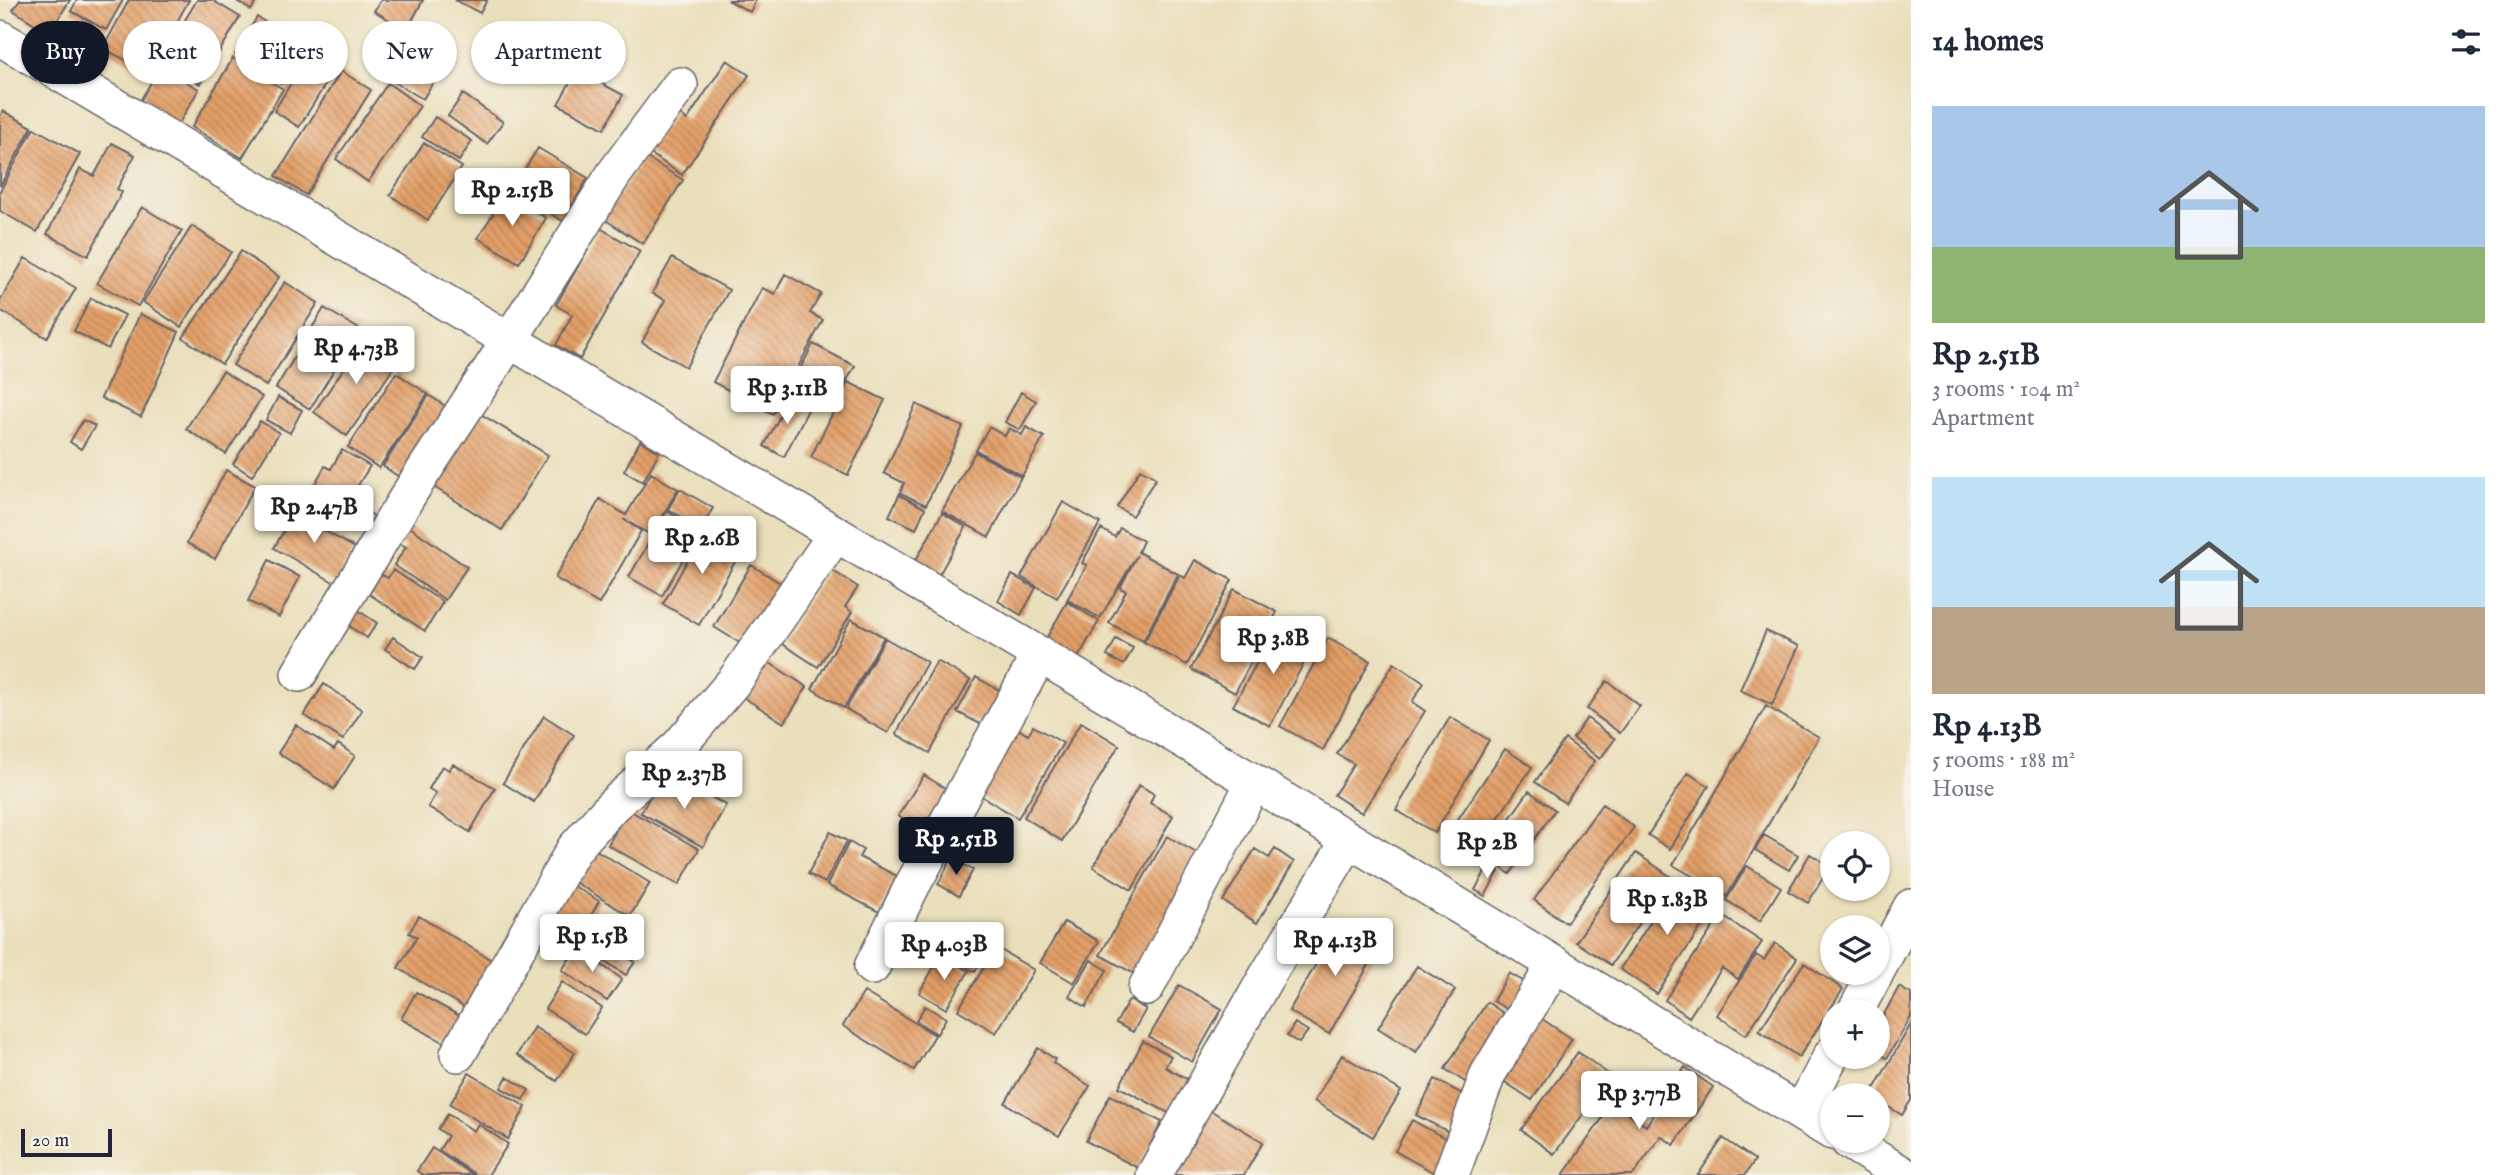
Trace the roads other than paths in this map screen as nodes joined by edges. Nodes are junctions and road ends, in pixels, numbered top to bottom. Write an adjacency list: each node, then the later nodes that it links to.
1 (0, 38): 3 (street)
2 (680, 85): 3 (street)
3 (509, 341): 4 (street); 6 (street)
4 (835, 535): 5 (street); 14 (street)
5 (1040, 654): 7 (street); 12 (street)
6 (299, 674)
7 (1254, 782): 8 (street); 13 (street)
8 (1349, 840): 11 (street); 19 (street)
9 (1911, 907): 10 (street)
10 (1890, 947)
11 (1555, 964): 16 (street); 20 (street)
12 (872, 967)
13 (1146, 988)
14 (458, 1054)
15 (1824, 1069): 16 (street)
16 (1801, 1112): 17 (street)
17 (1820, 1124)
18 (1868, 1153): 21 (street)
19 (1154, 1175)
20 (1451, 1175)
21 (1905, 1175)

